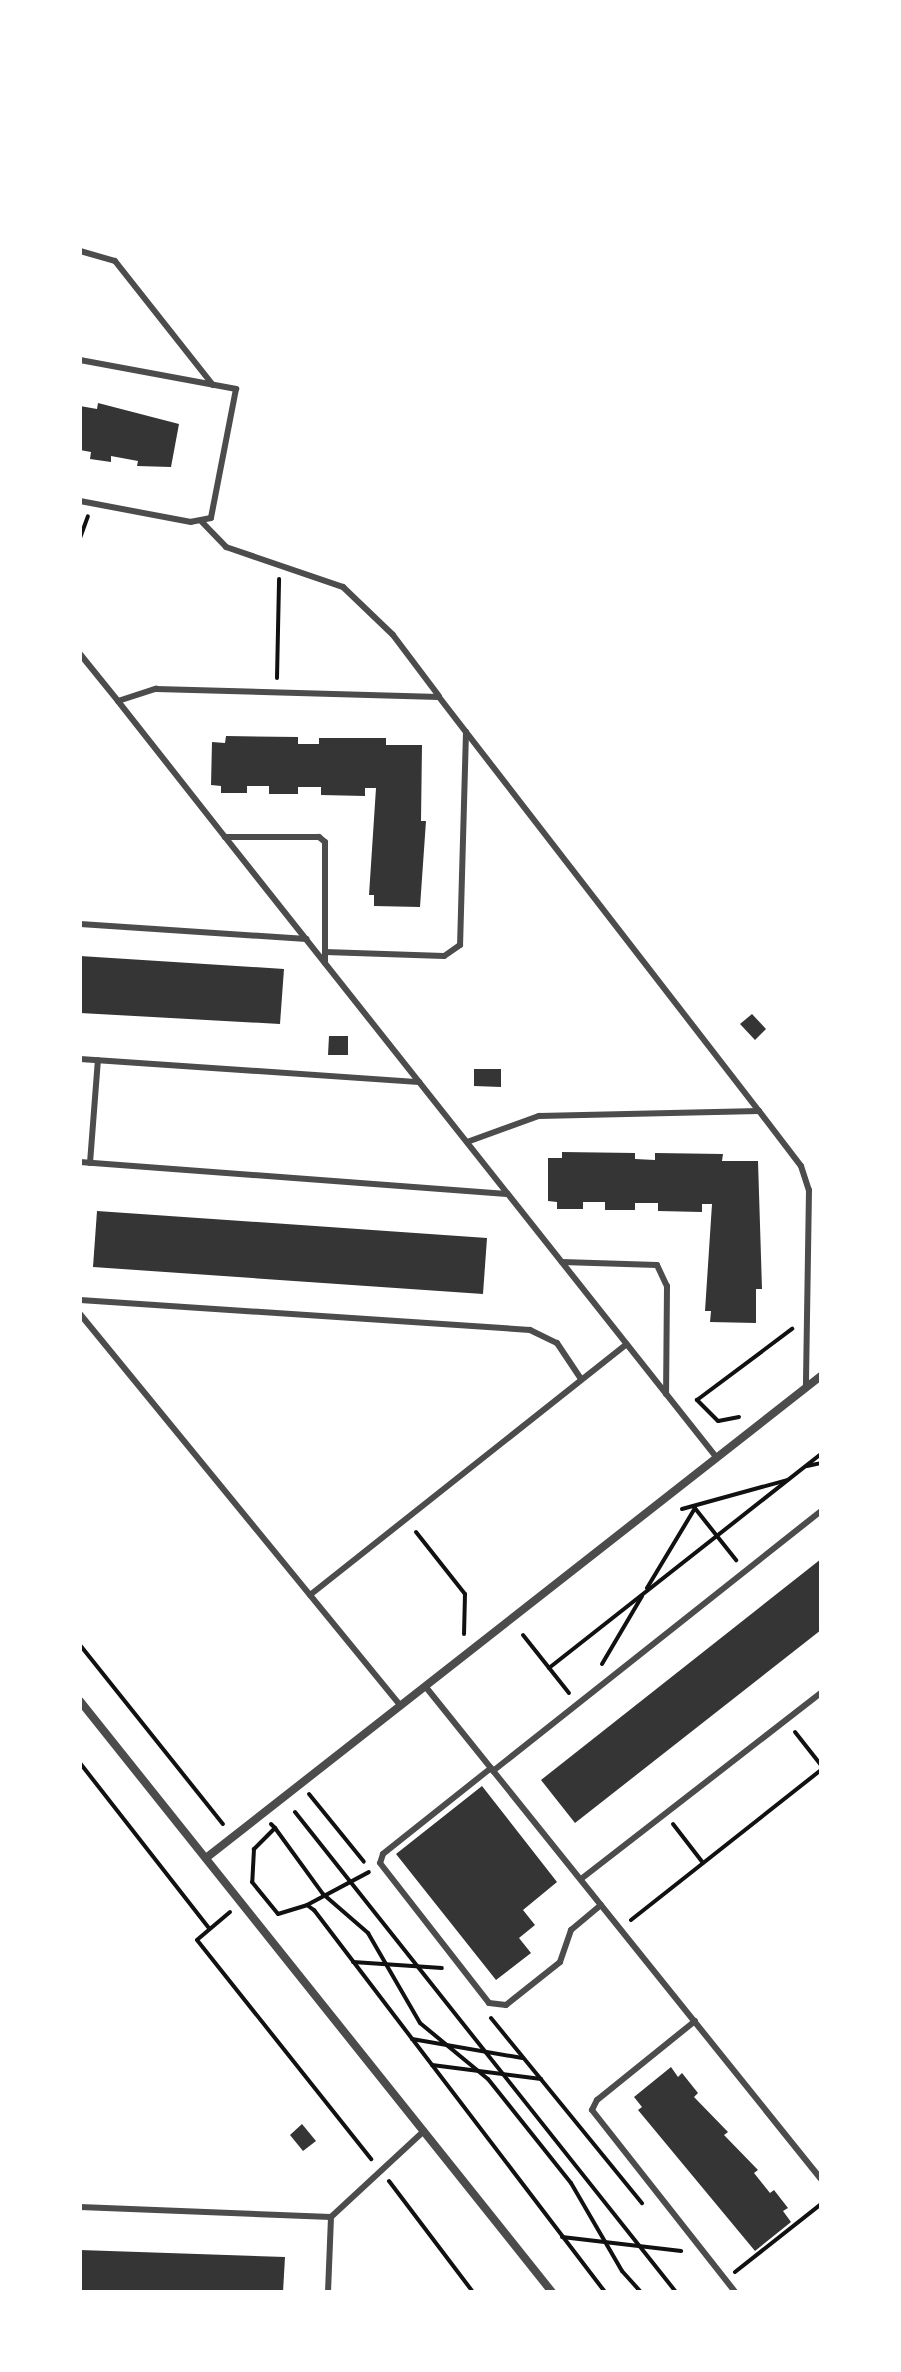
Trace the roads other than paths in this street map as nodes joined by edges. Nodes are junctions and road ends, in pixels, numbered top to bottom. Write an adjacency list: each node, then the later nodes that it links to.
1 (80, 251): 3 (lane)
2 (80, 360): 3 (lane)
3 (213, 385): 5 (lane)
4 (80, 501): 5 (lane)
5 (202, 522): 7 (lane)
6 (80, 654): 8 (lane)
7 (439, 697): 8 (lane); 9 (lane)
8 (118, 701): 10 (lane)
9 (466, 732): 13 (lane); 18 (lane)
10 (225, 837): 12 (lane); 13 (lane)
11 (80, 924): 12 (lane)
12 (307, 939): 14 (lane)
13 (325, 952): 14 (lane)
14 (325, 963): 17 (lane)
15 (80, 1059): 16 (lane)
16 (98, 1060): 17 (lane); 21 (lane)
17 (419, 1082): 19 (lane)
18 (759, 1111): 19 (lane); 29 (lane)
19 (467, 1142): 22 (lane)
20 (80, 1162): 21 (lane)
21 (90, 1163): 22 (lane)
22 (508, 1194): 23 (lane)
23 (562, 1262): 26 (lane); 30 (lane)
24 (80, 1300): 28 (lane)
25 (80, 1314): 33 (lane)
26 (627, 1344): 28 (lane); 30 (lane)
27 (821, 1376): 29 (street)
28 (581, 1379): 33 (lane)
29 (806, 1388): 31 (street)
30 (666, 1394): 31 (lane)
31 (717, 1458): 34 (street)
32 (821, 1511): 38 (lane)
33 (310, 1595): 37 (lane)
34 (425, 1686): 37 (street); 38 (lane)
35 (821, 1693): 40 (lane)
36 (80, 1701): 39 (street)
37 (400, 1705): 39 (street)
38 (492, 1770): 40 (lane); 41 (lane)
39 (206, 1858): 43 (street)
40 (581, 1879): 41 (lane)
41 (601, 1905): 42 (lane)
42 (695, 2021): 44 (lane); 49 (lane)
43 (424, 2131): 46 (lane); 48 (street)
44 (821, 2179)
45 (80, 2207): 46 (lane)
46 (331, 2217): 47 (lane)
47 (328, 2292)
48 (552, 2292)
49 (735, 2292)

